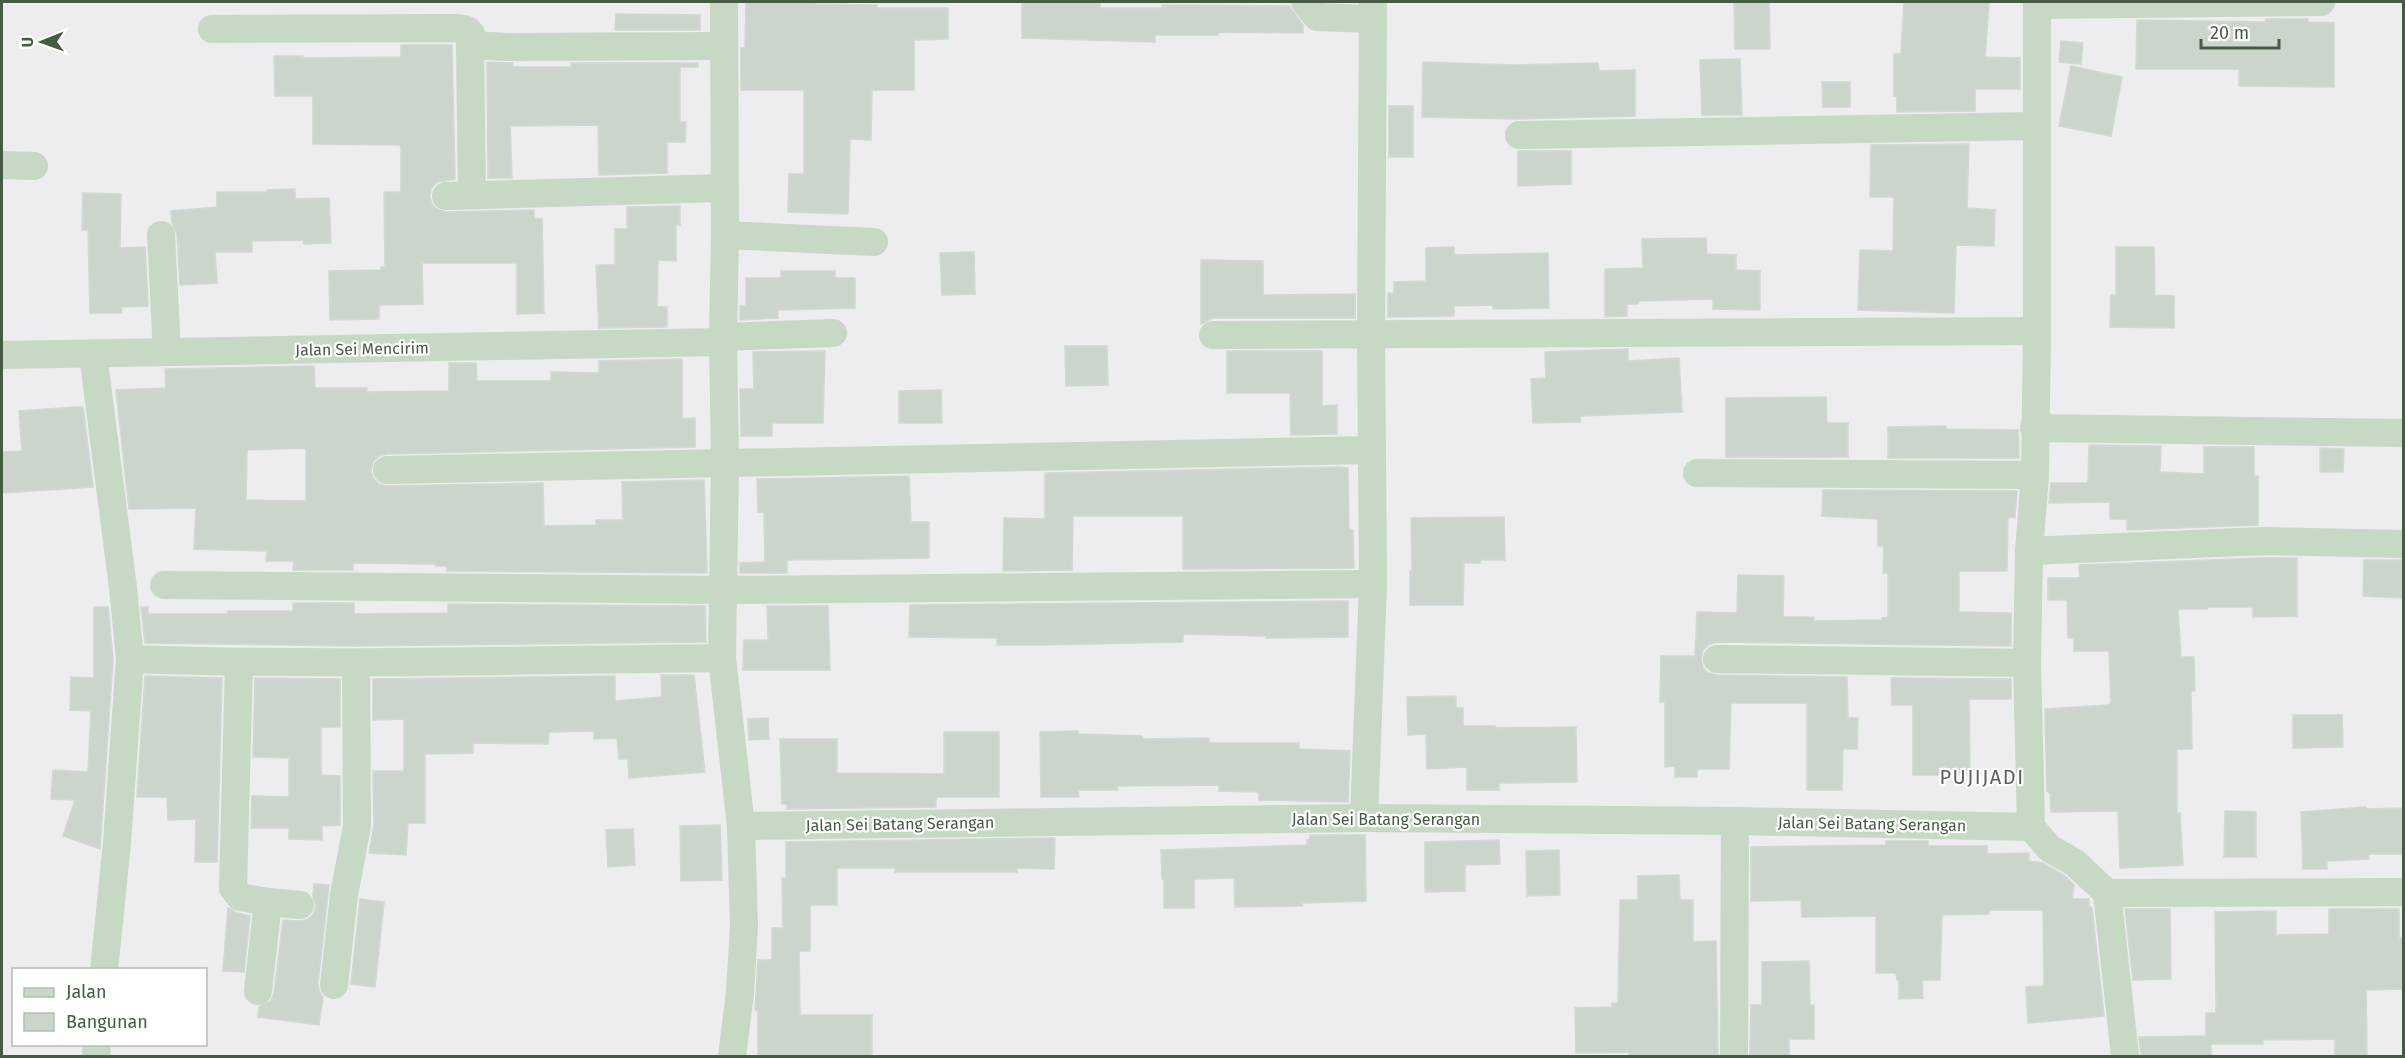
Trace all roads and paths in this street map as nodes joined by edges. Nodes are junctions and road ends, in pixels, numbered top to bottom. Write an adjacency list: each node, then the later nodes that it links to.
1 (724, 2): 8 (street)
2 (1305, 2): 5 (street)
3 (2037, 3): 4 (street); 9 (street)
4 (2321, 3)
5 (1372, 10): 19 (street)
6 (212, 28): 7 (street)
7 (470, 45): 8 (street); 13 (street)
8 (724, 46): 13 (street)
9 (2036, 126): 10 (street); 17 (street)
10 (1519, 135)
11 (2, 165): 12 (street)
12 (34, 166)
13 (723, 188): 14 (street)
14 (725, 235): 16 (street); 21 (street)
15 (161, 236): 22 (street)
16 (874, 242)
17 (2037, 331): 19 (street); 25 (street)
18 (833, 333): 21 (street, Jalan Sei Mencirim)
19 (1371, 334): 20 (street); 27 (street)
20 (1213, 335)
21 (723, 339): 22 (street, Jalan Sei Mencirim); 28 (street)
22 (166, 352): 23 (street, Jalan Sei Mencirim)
23 (93, 354): 24 (street, Jalan Sei Mencirim); 38 (street)
24 (2, 355)
25 (2034, 428): 26 (street); 31 (street)
26 (2403, 433)
27 (1372, 450): 28 (street); 34 (street)
28 (725, 462): 29 (street); 36 (street)
29 (387, 470)
30 (1697, 474): 31 (street)
31 (2035, 474): 33 (street)
32 (2403, 544): 33 (street)
33 (2029, 551): 42 (street)
34 (1373, 584): 36 (street); 43 (street)
35 (164, 585): 36 (street)
36 (724, 590): 37 (street)
37 (722, 658): 41 (street); 45 (street)
38 (130, 659): 40 (street); 51 (street)
39 (1717, 659): 42 (street)
40 (239, 663): 41 (street); 49 (street)
41 (356, 663): 52 (street)
42 (2027, 663): 46 (street)
43 (1364, 818): 44 (street, Jalan Sei Batang Serangan); 45 (street, Jalan Sei Batang Serangan)
44 (1735, 821): 46 (street, Jalan Sei Batang Serangan); 55 (street)
45 (741, 826): 54 (street)
46 (2031, 827): 48 (street)
47 (2403, 892): 48 (street)
48 (2107, 893): 56 (street)
49 (268, 902): 50 (street); 53 (street)
50 (300, 905)
51 (104, 968)
52 (334, 986)
53 (258, 991)
54 (732, 1056)
55 (1734, 1056)
56 (2125, 1056)

